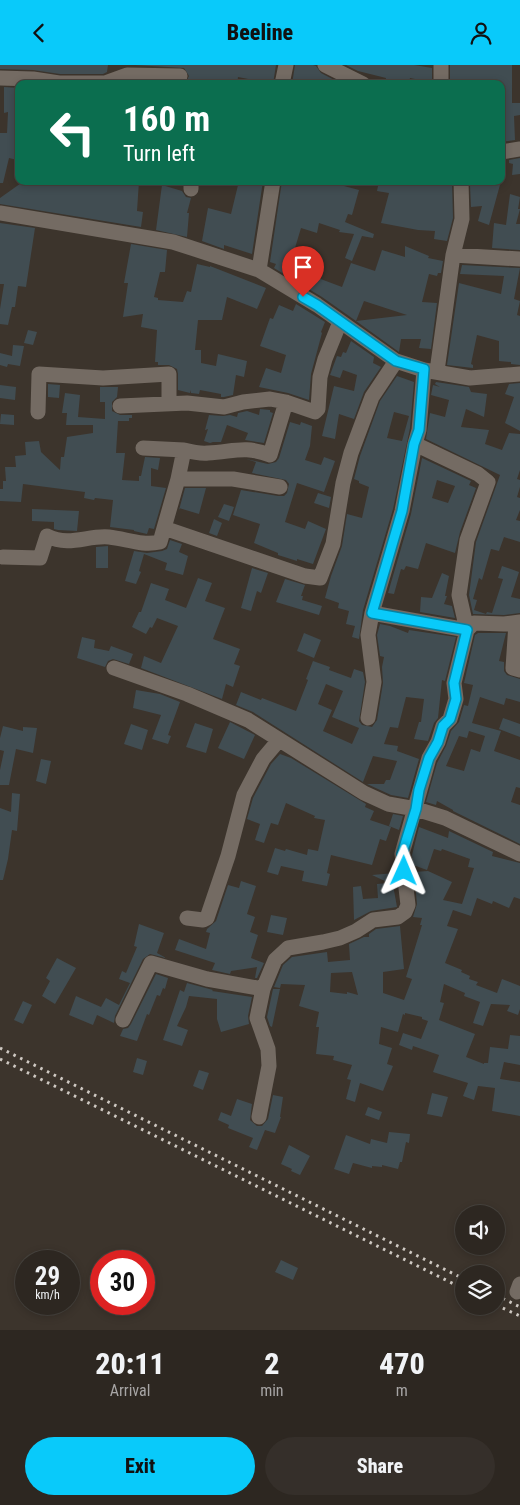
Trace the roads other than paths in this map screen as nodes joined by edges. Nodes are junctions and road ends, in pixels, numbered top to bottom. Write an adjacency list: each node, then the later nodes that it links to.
1 (286, 65): 8 (street)
2 (325, 65): 9 (street)
3 (441, 65): 10 (street)
4 (181, 75): 7 (street)
5 (0, 78): 6 (street)
6 (40, 80)
7 (113, 80)
8 (283, 80)
9 (355, 80)
10 (441, 80)
11 (520, 149): 12 (street)
12 (505, 151)
13 (271, 185): 18 (street)
14 (461, 185): 16 (street)
15 (0, 213): 18 (street)
16 (453, 255): 17 (street); 21 (street)
17 (520, 259)
18 (259, 270): 19 (street)
19 (340, 322): 20 (street); 23 (street)
20 (396, 361): 21 (street); 32 (street)
21 (430, 370): 22 (street); 27 (street)
22 (520, 374)
23 (286, 402): 24 (street); 29 (street)
24 (169, 404): 25 (street); 26 (street)
25 (120, 406)
26 (38, 412)
27 (414, 444): 34 (street); 36 (street)
28 (143, 448): 29 (street)
29 (184, 450): 30 (street)
30 (178, 479): 31 (street); 32 (street)
31 (280, 487)
32 (164, 528): 33 (street)
33 (3, 557)
34 (372, 613): 36 (street); 39 (street)
35 (518, 622): 36 (street); 38 (street)
36 (467, 630): 41 (street)
37 (114, 668): 40 (street)
38 (520, 670)
39 (368, 719)
40 (279, 740): 41 (street); 43 (street)
41 (416, 809): 42 (street); 44 (street)
42 (520, 854)
43 (188, 918)
44 (263, 989): 45 (street); 46 (street)
45 (123, 1020)
46 (259, 1117)

